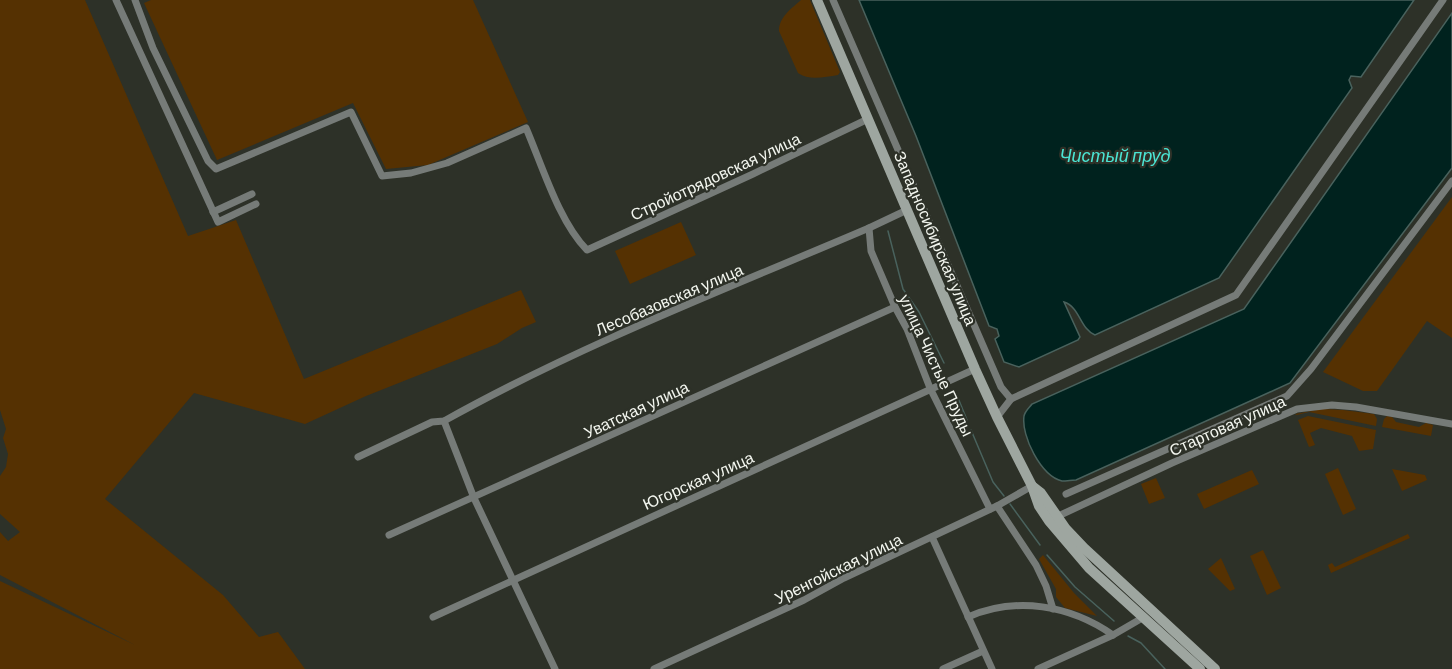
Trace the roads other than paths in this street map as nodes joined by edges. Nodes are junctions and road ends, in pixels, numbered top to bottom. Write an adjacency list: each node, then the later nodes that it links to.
1 (116, 0): 12 (street)
2 (135, 0): 8 (street, Стройотрядовская улица)
3 (817, 0): 7 (main road, Западносибирская улица)
4 (833, 0): 6 (street)
5 (1443, 0): 23 (street)
6 (849, 37): 7 (street); 13 (street)
7 (835, 40): 8 (main road, Западносибирская улица)
8 (868, 119): 14 (main road, Западносибирская улица)
9 (1452, 181): 29 (street)
10 (252, 194): 12 (street)
11 (256, 204): 12 (street)
12 (213, 212)
13 (926, 214): 14 (street, Лесобазовская улица); 16 (street)
14 (910, 215): 15 (street, Лесобазовская улица); 17 (main road, Западносибирская улица)
15 (869, 228): 18 (street, улица Чистые Пруды); 25 (street, Лесобазовская улица)
16 (949, 268): 17 (street); 19 (street)
17 (935, 274): 20 (main road, Западносибирская улица)
18 (895, 307): 22 (street, улица Чистые Пруды); 30 (street, Уватская улица)
19 (970, 315): 20 (street); 23 (street)
20 (955, 322): 21 (main road, Западносибирская улица)
21 (975, 369): 22 (street, Югорская улица); 24 (main road, Западносибирская улица)
22 (930, 388): 31 (street, улица Чистые Пруды); 35 (street, Югорская улица)
23 (1011, 399): 24 (street)
24 (997, 417): 28 (main road, Западносибирская улица)
25 (444, 421): 27 (street, Лесобазовская улица); 30 (street)
26 (1452, 424): 32 (street, Стартовая улица)
27 (358, 457)
28 (1032, 486): 31 (street, Уренгойская улица); 32 (main road, Западносибирская улица)
29 (1066, 494)
30 (474, 498): 33 (street, Уватская улица); 35 (street)
31 (993, 508): 34 (street, Уренгойская улица); 36 (street, улица Чистые Пруды)
32 (1053, 518): 39 (main road, Западносибирская улица); 48 (main road, Западносибирская улица)
33 (388, 535)
34 (932, 537): 38 (street); 43 (street, Уренгойская улица)
35 (514, 580): 37 (street, Югорская улица); 42 (street)
36 (1053, 609): 38 (street); 40 (street)
37 (433, 617)
38 (968, 617): 41 (street)
39 (1144, 617): 40 (street); 47 (main road, Западносибирская улица)
40 (1113, 635): 46 (street)
41 (983, 651): 44 (street); 45 (street)
42 (555, 669)
43 (654, 669)
44 (943, 669)
45 (992, 669)
46 (1038, 669)
47 (1200, 669)
48 (1215, 669)

